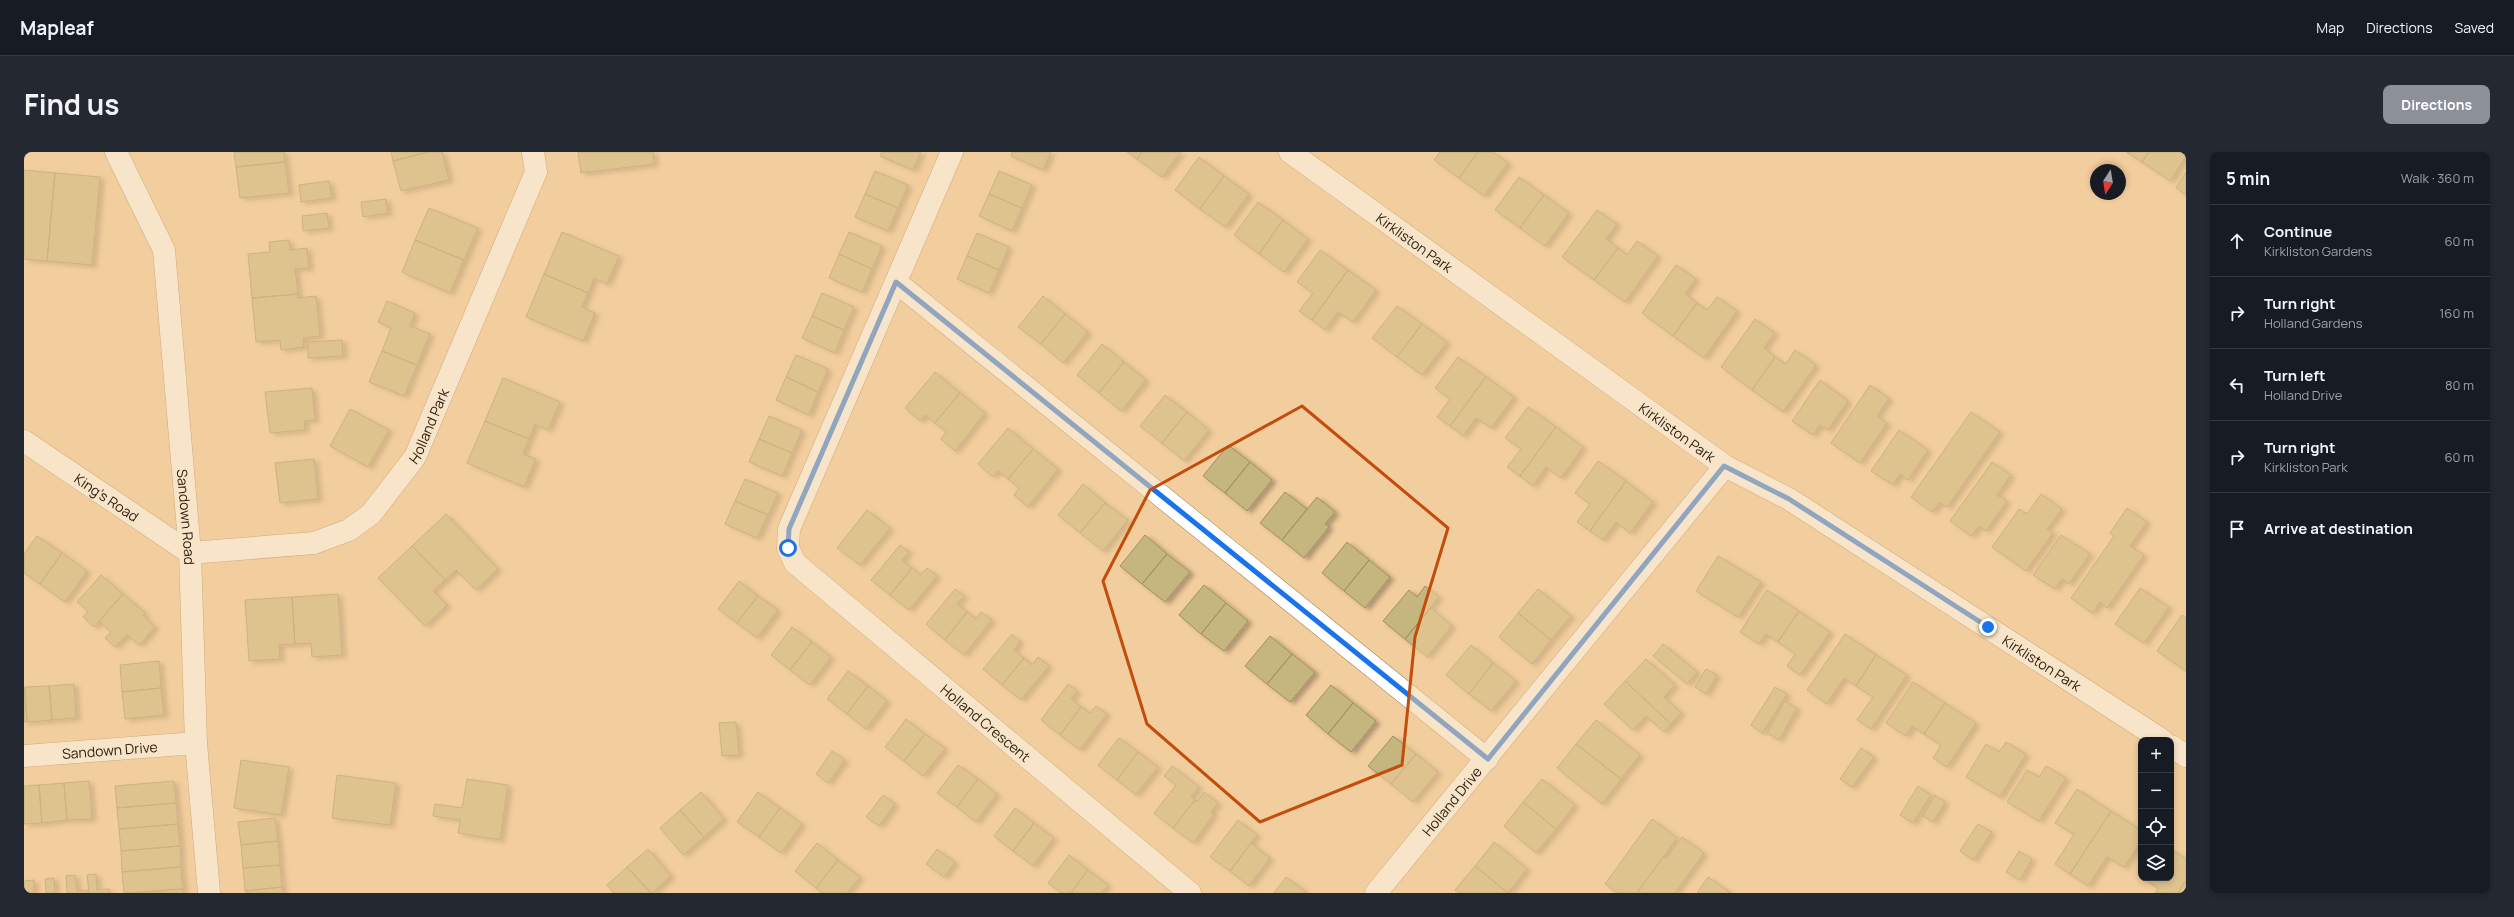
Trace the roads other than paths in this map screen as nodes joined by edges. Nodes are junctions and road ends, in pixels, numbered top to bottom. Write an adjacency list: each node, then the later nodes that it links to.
1 (116, 152): 8 (street, Sandown Road)
2 (533, 152): 8 (street, Holland Park)
3 (952, 152): 5 (street)
4 (1290, 152): 7 (street, Kirkliston Park)
5 (896, 282): 14 (street); 16 (street, Holland Crescent)
6 (24, 441): 8 (street, King's Road)
7 (1724, 466): 9 (street, Kirkliston Park); 14 (street, Holland Drive)
8 (190, 553): 10 (street, Sandown Road)
9 (2157, 737)
10 (196, 743): 12 (street, Sandown Drive); 15 (street, Sandown Road)
11 (2174, 748): 13 (street)
12 (24, 756)
13 (2186, 756)
14 (1488, 759): 17 (street, Holland Drive)
15 (209, 893)
16 (1190, 893)
17 (1376, 893)

